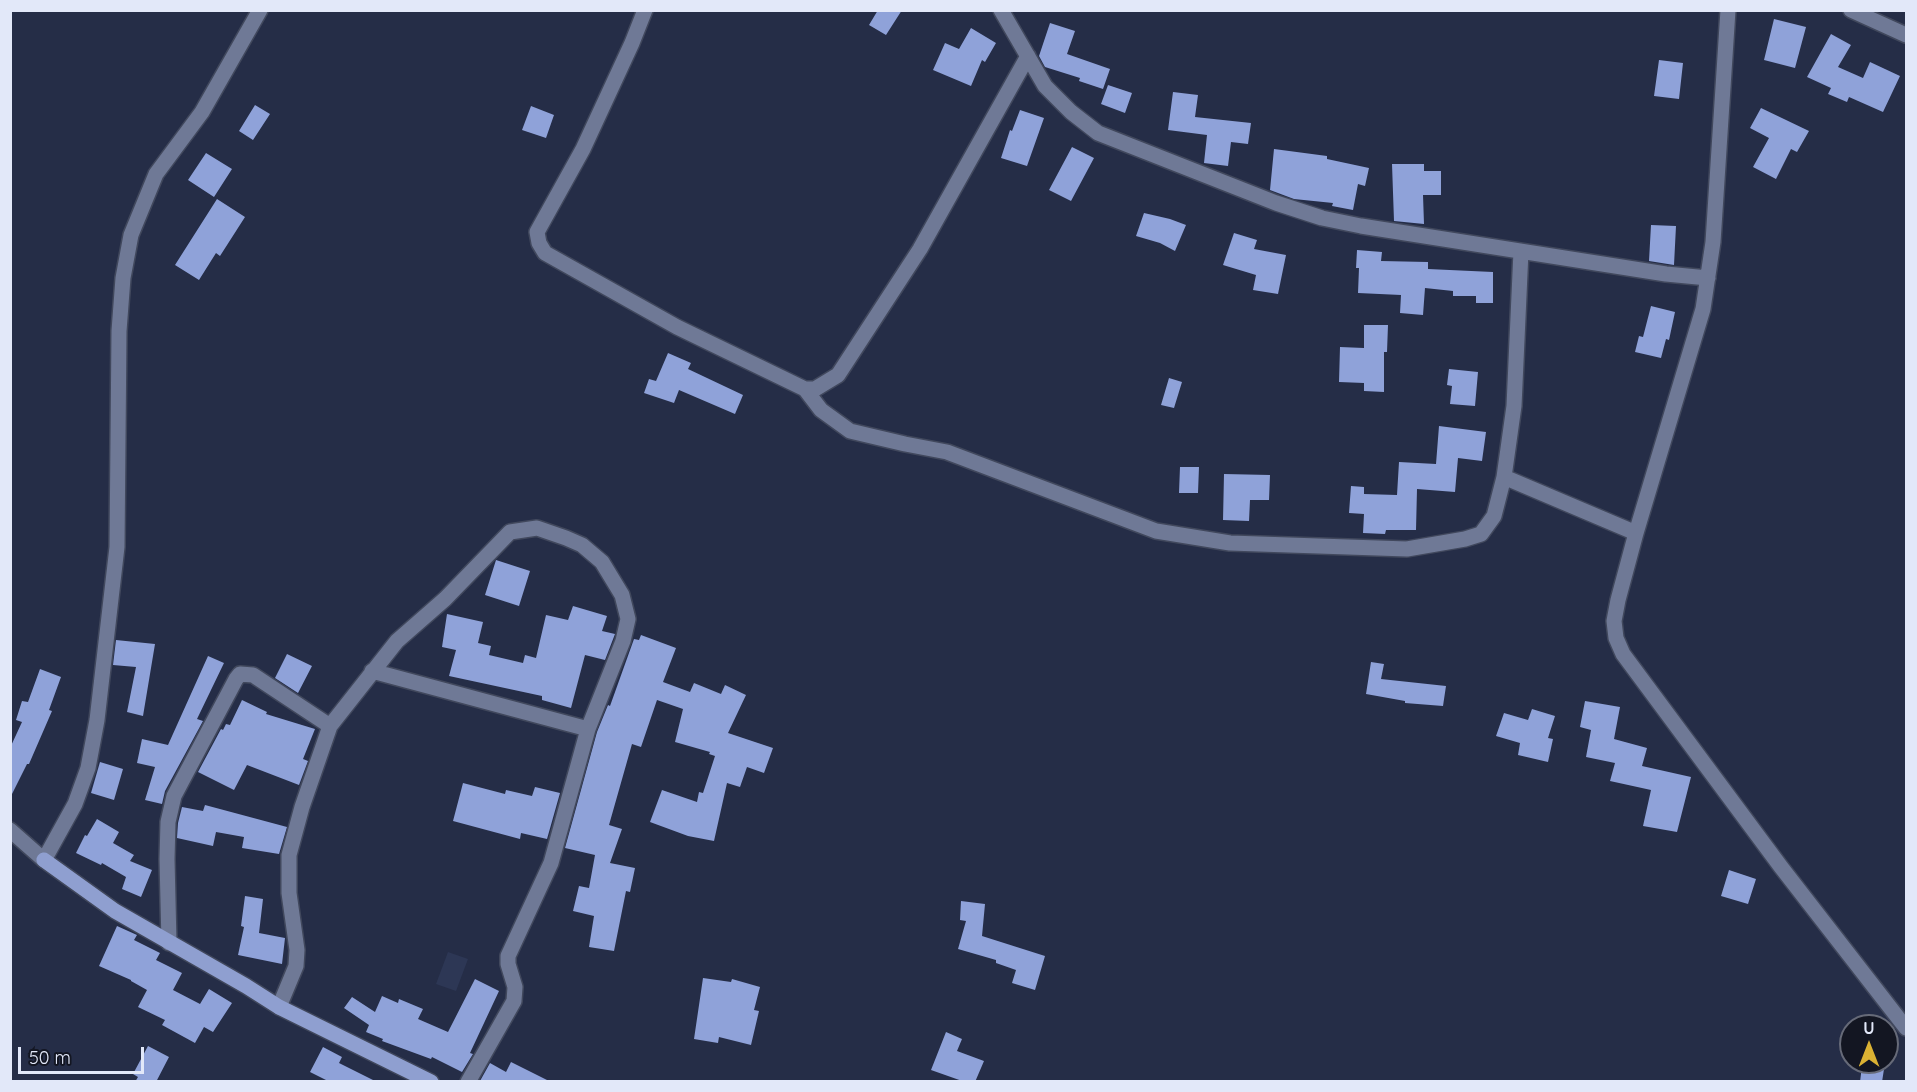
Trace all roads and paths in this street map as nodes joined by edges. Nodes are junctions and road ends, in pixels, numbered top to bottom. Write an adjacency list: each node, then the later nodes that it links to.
1 (260, 10): 17 (street)
2 (645, 10): 10 (street)
3 (1001, 10): 7 (street)
4 (1728, 10): 9 (street)
5 (1851, 10): 6 (street)
6 (1906, 35)
7 (1028, 56): 8 (street); 10 (street)
8 (1521, 252): 9 (street); 11 (street)
9 (1708, 278): 12 (street)
10 (805, 389): 11 (street)
11 (1504, 477): 12 (street)
12 (1636, 532): 20 (street)
13 (372, 671): 14 (street); 15 (street); 15 (street)
14 (330, 726): 18 (street); 19 (street)
15 (588, 729): 22 (street)
16 (10, 830): 17 (street)
17 (44, 860): 18 (main road)
18 (169, 943): 19 (main road)
19 (279, 1007): 21 (main road)
20 (1906, 1028)
21 (431, 1082)
22 (468, 1082)

